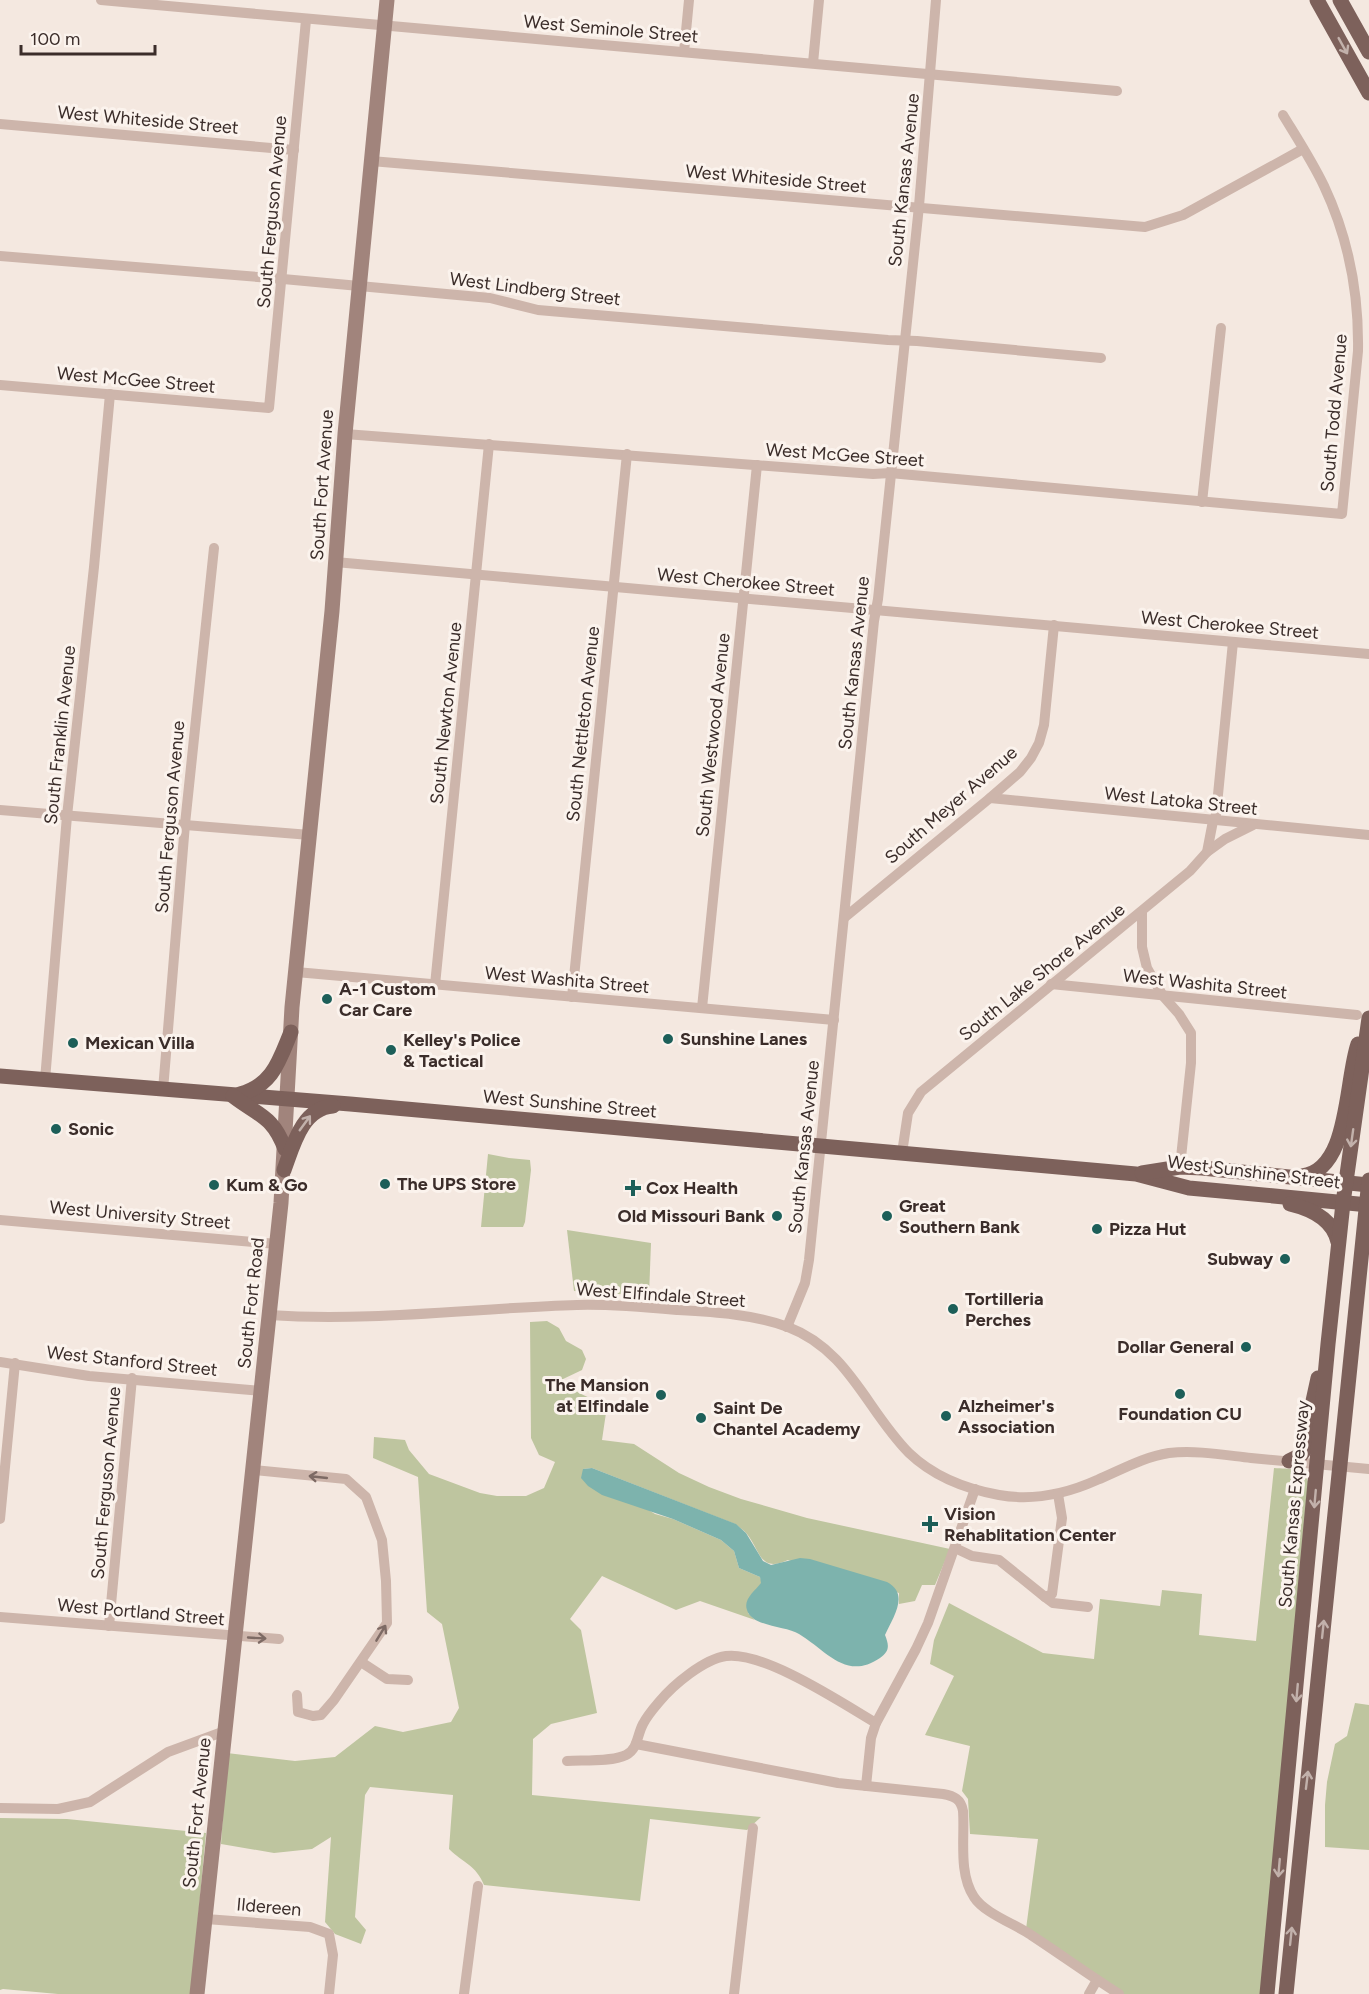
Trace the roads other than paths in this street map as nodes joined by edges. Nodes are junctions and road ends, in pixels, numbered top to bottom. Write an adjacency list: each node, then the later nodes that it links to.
1 (101, 0): 8 (street, West Seminole Street)
2 (387, 0): 9 (street, South Fort Avenue)
3 (689, 0): 10 (street)
4 (819, 0): 12 (street)
5 (936, 0): 13 (street, South Kansas Avenue)
6 (1317, 0): 15 (main road, one-way to 15)
7 (1340, 0): 11 (main road)
8 (306, 20): 9 (street, West Seminole Street); 19 (street, South Ferguson Avenue)
9 (385, 26): 10 (street, West Seminole Street); 20 (street, South Fort Avenue)
10 (684, 52): 12 (street, West Seminole Street)
11 (1369, 52)
12 (813, 63): 13 (street, West Seminole Street)
13 (930, 74): 14 (street, West Seminole Street); 21 (street, South Kansas Avenue)
14 (1118, 91)
15 (1369, 93)
16 (1283, 115): 18 (street, South Todd Avenue)
17 (0, 124): 19 (street, West Whiteside Street)
18 (1303, 149): 21 (street, West Whiteside Street); 37 (street, South Todd Avenue)
19 (294, 150): 23 (street, South Ferguson Avenue)
20 (371, 161): 21 (street, West Whiteside Street); 24 (street, South Fort Avenue)
21 (919, 206): 26 (street, South Kansas Avenue)
22 (0, 256): 23 (street, West Lindberg Street)
23 (283, 279): 24 (street, West Lindberg Street); 30 (street, South Ferguson Avenue)
24 (358, 286): 26 (street, West Lindberg Street); 31 (street, South Fort Avenue)
25 (1221, 328): 36 (street)
26 (904, 340): 27 (street, West Lindberg Street); 35 (street, South Kansas Avenue)
27 (1101, 358)
28 (0, 385): 29 (street, West McGee Street)
29 (110, 394): 30 (street, West McGee Street); 49 (street, South Franklin Avenue)
30 (269, 408)
31 (345, 434): 32 (street, West McGee Street); 39 (street, South Fort Avenue)
32 (489, 444): 33 (street, West McGee Street); 40 (street, South Newton Avenue)
33 (627, 454): 34 (street, West McGee Street); 41 (street, South Nettleton Avenue)
34 (757, 465): 35 (street, West McGee Street); 42 (street, South Westwood Avenue)
35 (890, 473): 36 (street, West McGee Street); 43 (street, South Kansas Avenue)
36 (1202, 502): 37 (street, West McGee Street)
37 (1342, 514)
38 (214, 548): 51 (street, South Ferguson Avenue)
39 (335, 562): 40 (street, West Cherokee Street); 53 (street, South Fort Avenue)
40 (476, 575): 41 (street, West Cherokee Street); 60 (street, South Newton Avenue)
41 (613, 587): 42 (street, West Cherokee Street); 62 (street, South Nettleton Avenue)
42 (743, 598): 43 (street, West Cherokee Street); 63 (street, South Westwood Avenue)
43 (875, 610): 44 (street, West Cherokee Street); 57 (street, South Kansas Avenue)
44 (1054, 625): 45 (street, West Cherokee Street); 47 (street, South Meyer Avenue)
45 (1233, 642): 46 (street, West Cherokee Street); 50 (street)
46 (1369, 654)
47 (990, 798): 50 (street, West Latoka Street); 57 (street, South Meyer Avenue)
48 (0, 810): 49 (street)
49 (67, 816): 51 (street); 68 (street, South Franklin Avenue)
50 (1213, 821): 52 (street, West Latoka Street); 55 (street)
51 (185, 824): 53 (street); 69 (street, South Ferguson Avenue)
52 (1254, 825): 54 (street, West Latoka Street); 55 (street, South Lake Shore Avenue)
53 (310, 835): 58 (street, South Fort Avenue)
54 (1369, 835)
55 (1207, 852): 56 (street, South Lake Shore Avenue)
56 (1142, 912): 59 (street, South Lake Shore Avenue); 61 (street)
57 (844, 918): 65 (street, South Kansas Avenue)
58 (296, 972): 60 (street, West Washita Street); 66 (street, South Fort Road)
59 (1051, 984): 61 (street, West Washita Street); 75 (street, South Lake Shore Avenue)
60 (435, 985): 62 (street, West Washita Street)
61 (1163, 996): 64 (street, West Washita Street); 76 (street)
62 (572, 997): 63 (street, West Washita Street)
63 (702, 1008): 65 (street, West Washita Street)
64 (1365, 1015): 79 (main road); 81 (main road, South Kansas Expressway, one-way to 81)
65 (834, 1020): 73 (street, South Kansas Avenue)
66 (291, 1032): 70 (main road); 71 (street, South Fort Road)
67 (0, 1076): 68 (main road, West Sunshine Street)
68 (45, 1080): 69 (main road, West Sunshine Street)
69 (163, 1090): 70 (main road, West Sunshine Street)
70 (233, 1096): 71 (main road, West Sunshine Street); 74 (main road)
71 (287, 1100): 72 (main road, West Sunshine Street); 74 (street, South Fort Road)
72 (350, 1104): 73 (main road, West Sunshine Street); 77 (main road, one-way to 72)
73 (820, 1146): 75 (main road, West Sunshine Street); 91 (street, South Kansas Avenue)
74 (285, 1149): 77 (street, South Fort Road)
75 (903, 1153): 78 (main road, West Sunshine Street)
76 (1180, 1167): 78 (main road, West Sunshine Street); 79 (main road, West Sunshine Street)
77 (284, 1170): 87 (street, South Fort Road)
78 (1136, 1174): 83 (main road, West Sunshine Street)
79 (1295, 1177): 81 (main road, West Sunshine Street)
80 (1369, 1180): 82 (main road)
81 (1346, 1183): 82 (main road, West Sunshine Street); 84 (main road, South Kansas Expressway)
82 (1369, 1185): 85 (main road)
83 (1189, 1188): 84 (main road, West Sunshine Street); 88 (main road)
84 (1343, 1203): 85 (main road, West Sunshine Street); 88 (main road, South Kansas Expressway)
85 (1368, 1205): 97 (main road)
86 (0, 1220): 87 (street, West University Street)
87 (277, 1244): 90 (street, South Fort Road)
88 (1339, 1246): 92 (main road, South Kansas Expressway)
89 (1369, 1279): 97 (main road)
90 (269, 1315): 91 (street, West Elfindale Street); 96 (street, South Fort Road)
91 (787, 1327): 103 (street, West Elfindale Street)
92 (1328, 1344): 98 (main road); 99 (main road, South Kansas Expressway)
93 (0, 1362): 94 (street, West Stanford Street)
94 (15, 1363): 95 (street, West Stanford Street); 105 (street)
95 (132, 1378): 96 (street, West Stanford Street); 110 (street, South Ferguson Avenue)
96 (261, 1391): 102 (street, South Fort Road)
97 (1343, 1425): 100 (main road)
98 (1289, 1461): 99 (street, West Elfindale Street); 104 (street, West Elfindale Street)
99 (1318, 1464): 100 (street, West Elfindale Street); 132 (main road, South Kansas Expressway, one-way to 132)
100 (1339, 1466): 101 (street, West Elfindale Street); 133 (main road, one-way to 100)
101 (1369, 1469)
102 (253, 1470): 111 (street, South Fort Road); 113 (street, one-way to 102)
103 (975, 1489): 104 (street, West Elfindale Street); 106 (street)
104 (1058, 1494): 107 (street)
105 (0, 1518)
106 (955, 1548): 107 (street); 116 (street)
107 (1045, 1597): 108 (street)
108 (1088, 1607)
109 (0, 1617): 110 (street, West Portland Street)
110 (109, 1626): 111 (street, West Portland Street)
111 (235, 1636): 112 (street, West Portland Street, one-way to 112); 117 (street, South Fort Avenue)
112 (279, 1639)
113 (361, 1662): 114 (street); 115 (street)
114 (408, 1680)
115 (297, 1695)
116 (876, 1723): 118 (street); 120 (street)
117 (225, 1731): 121 (street); 124 (street, South Fort Avenue)
118 (636, 1744): 119 (street); 120 (street)
119 (567, 1761)
120 (866, 1786): 125 (street)
121 (0, 1808)
122 (753, 1828): 129 (street)
123 (478, 1886): 128 (street)
124 (206, 1919): 126 (street, South Fort Avenue); 127 (street, Ildereen)
125 (1097, 1980): 130 (street); 131 (street)
126 (197, 1994)
127 (329, 1994)
128 (464, 1994)
129 (734, 1994)
130 (1089, 1994)
131 (1119, 1994)
132 (1267, 1994)
133 (1286, 1994)

